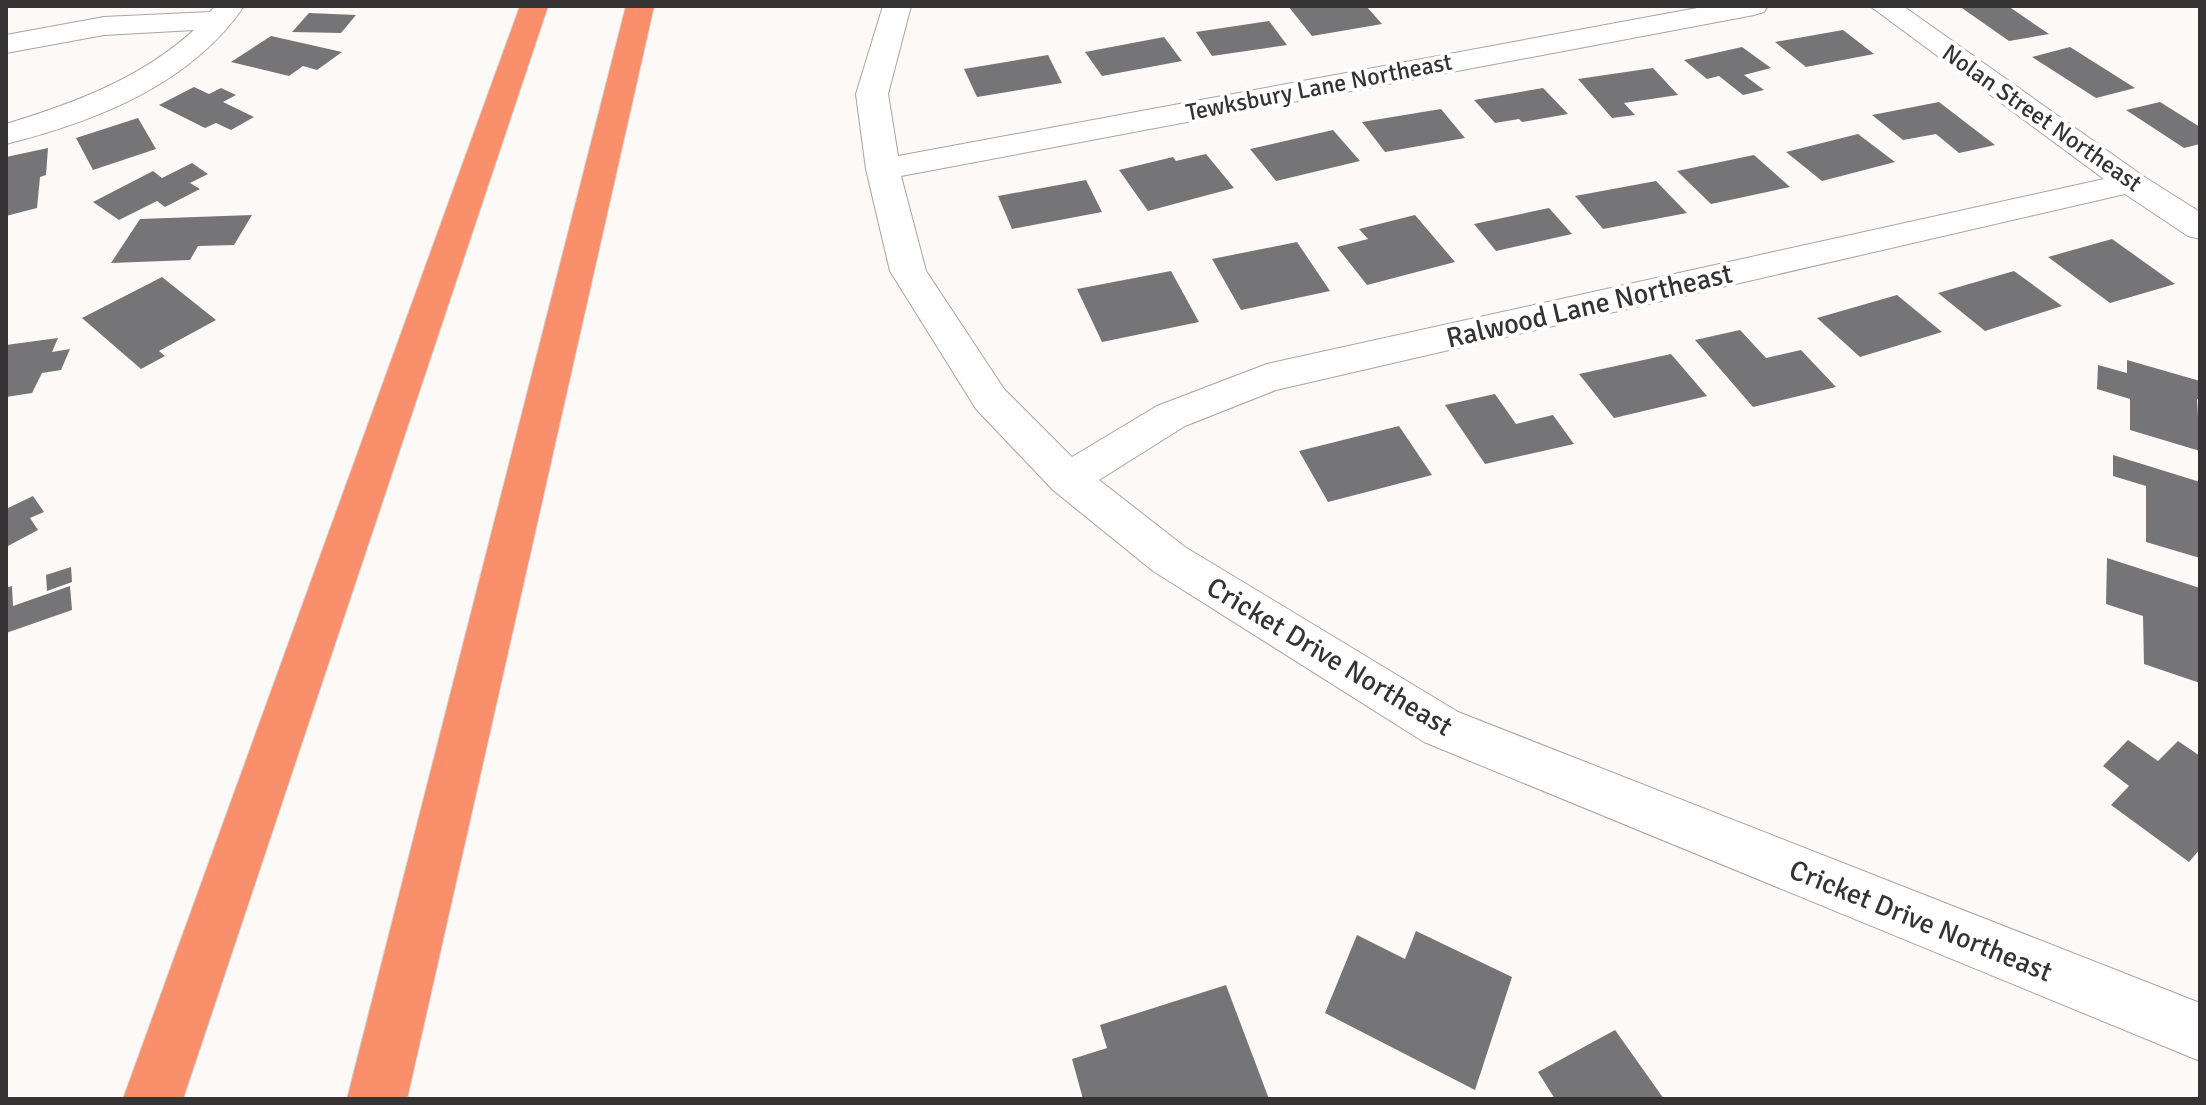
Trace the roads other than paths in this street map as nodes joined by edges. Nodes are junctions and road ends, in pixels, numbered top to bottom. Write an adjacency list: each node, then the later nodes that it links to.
1 (534, 6): 14 (highway)
2 (640, 6): 15 (highway)
3 (897, 6): 9 (street, Cricket Drive Northeast)
4 (1754, 6): 9 (street, Tewksbury Lane Northeast)
5 (1884, 6): 10 (street, Nolan Street Northeast)
6 (225, 13): 7 (street); 8 (street)
7 (6, 44)
8 (6, 134)
9 (883, 169): 12 (street, Cricket Drive Northeast)
10 (2131, 183): 11 (street, Nolan Street Northeast); 12 (street, Ralwood Lane Northeast)
11 (2200, 228)
12 (1068, 479): 13 (street, Cricket Drive Northeast)
13 (2200, 1032)
14 (153, 1099)
15 (377, 1099)

